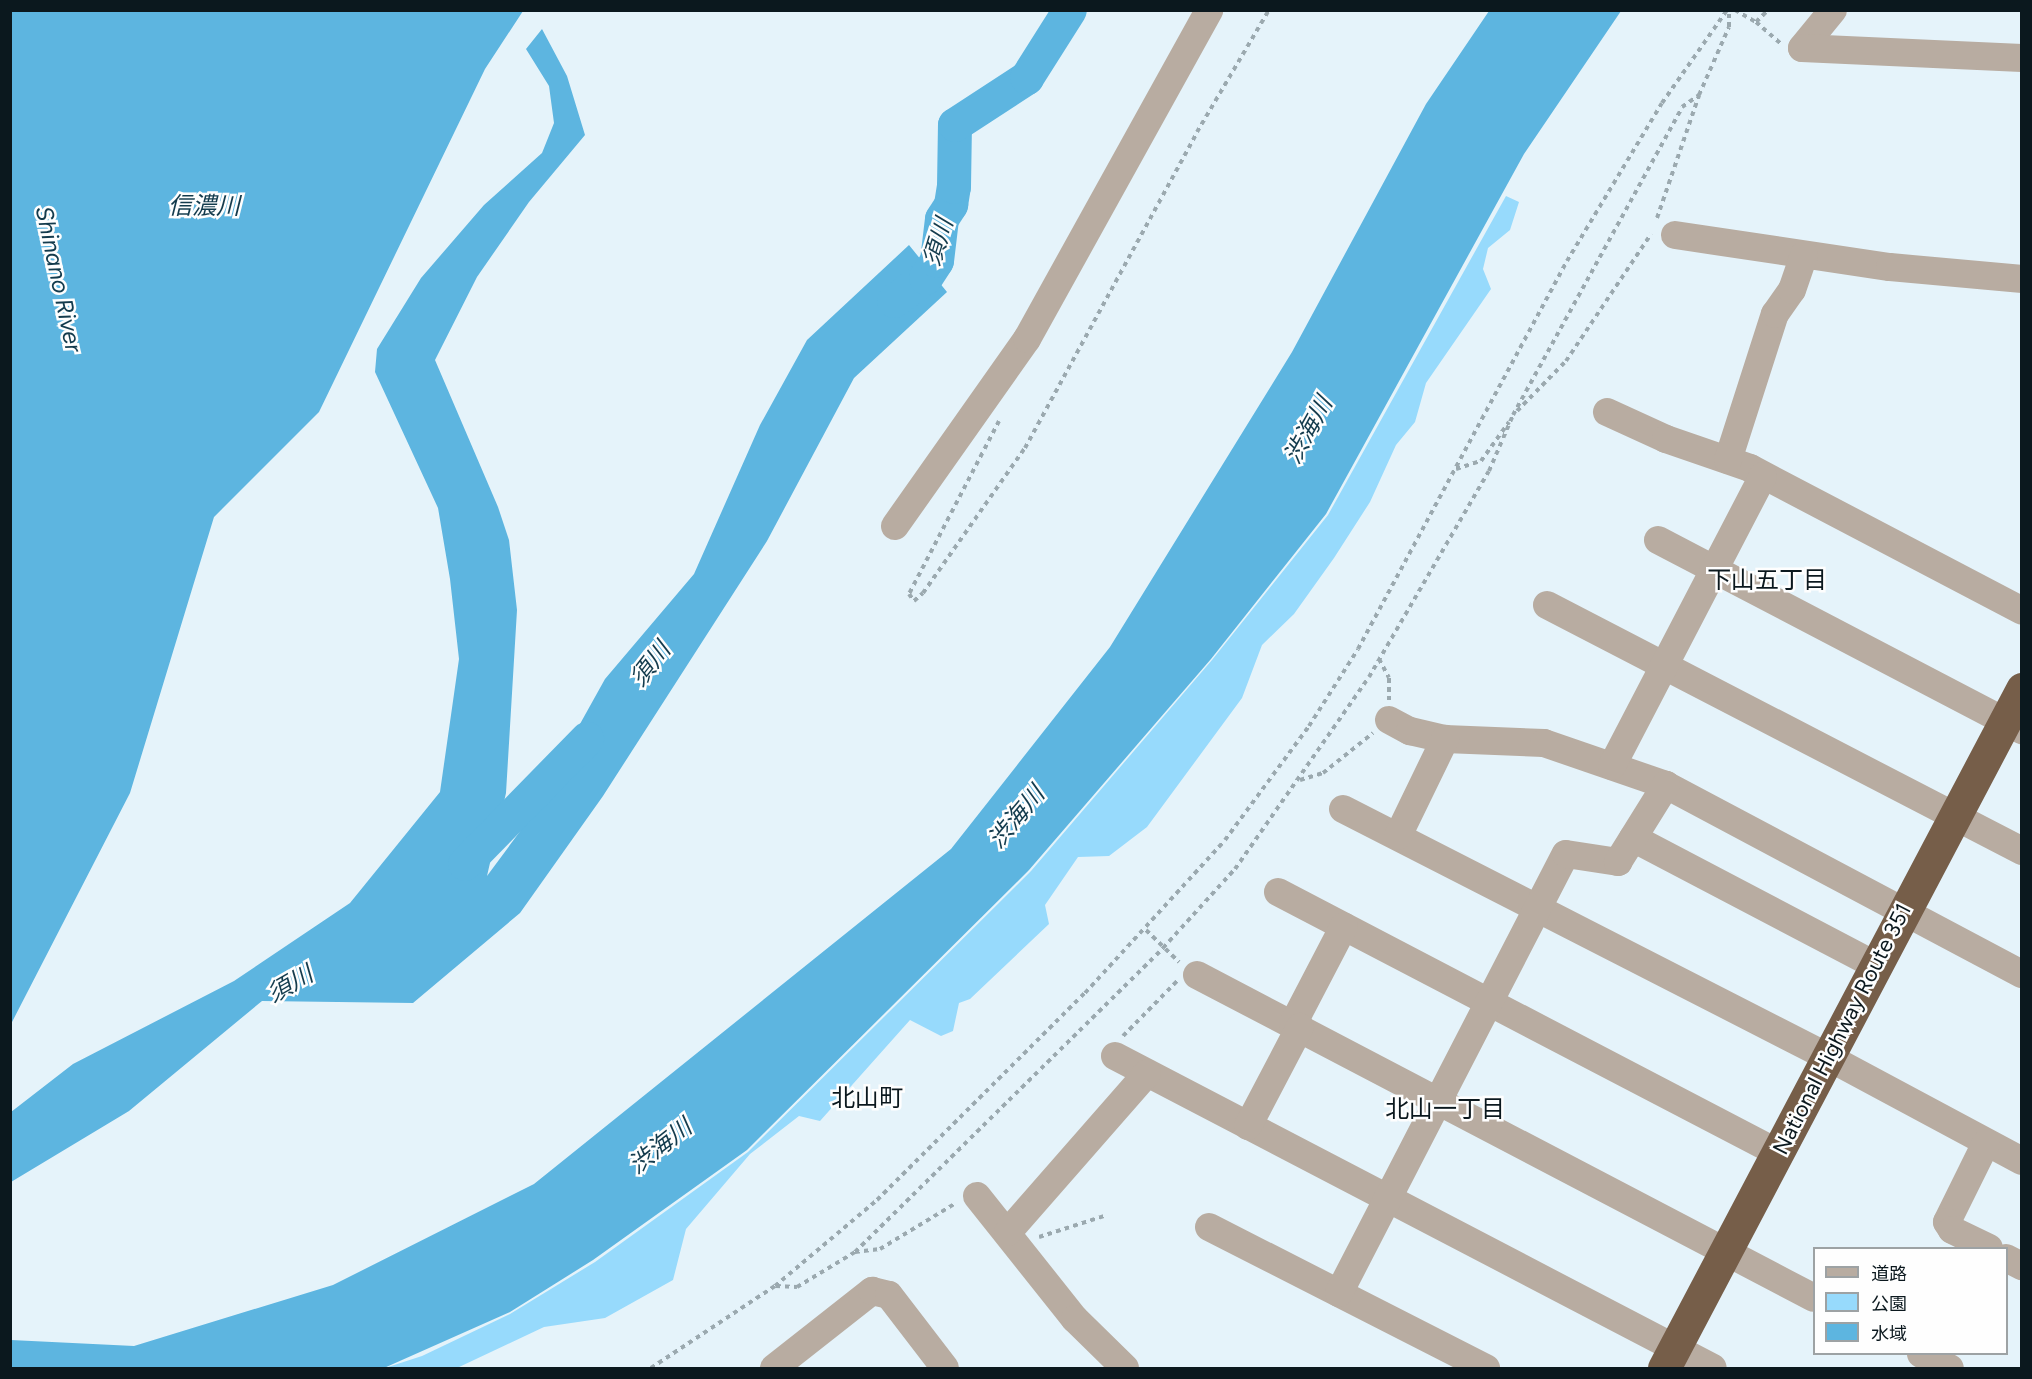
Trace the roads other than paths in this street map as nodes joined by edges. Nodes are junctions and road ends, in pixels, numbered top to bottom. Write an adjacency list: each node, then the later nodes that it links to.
1 (1209, 10): 10 (street)
2 (1833, 10): 3 (street)
3 (2022, 58)
4 (1675, 235): 5 (street)
5 (1804, 255): 6 (street); 8 (street)
6 (2022, 279)
7 (1607, 412): 8 (street)
8 (1728, 460): 9 (street)
9 (1763, 476): 12 (street); 14 (street)
10 (895, 526)
11 (1658, 540): 12 (street)
12 (1716, 572): 15 (street); 18 (street)
13 (1547, 605): 15 (street)
14 (2022, 610)
15 (1666, 668): 20 (street); 23 (street)
16 (2022, 689): 18 (highway, National Highway Route 351)
17 (1389, 720): 19 (street)
18 (2013, 725): 23 (highway, National Highway Route 351)
19 (1445, 739): 20 (street); 24 (street)
20 (1612, 766): 21 (street)
21 (1666, 785): 25 (street); 29 (street)
22 (1343, 809): 24 (street)
23 (1953, 815): 26 (street); 29 (highway, National Highway Route 351)
24 (1398, 836): 28 (street)
25 (1633, 838): 28 (street); 31 (street)
26 (2022, 851)
27 (1278, 892): 30 (street)
28 (1537, 907): 34 (street); 37 (street)
29 (1903, 912): 31 (highway, National Highway Route 351); 33 (street)
30 (1344, 926): 34 (street); 35 (street)
31 (1875, 964): 37 (highway, National Highway Route 351)
32 (1192, 972): 35 (street)
33 (2022, 974)
34 (1489, 1001): 39 (street); 42 (street)
35 (1296, 1025): 39 (street); 40 (street)
36 (1115, 1056): 38 (street)
37 (1826, 1056): 41 (street); 42 (highway, National Highway Route 351)
38 (1147, 1073): 40 (street); 47 (street)
39 (1438, 1102): 45 (street); 49 (street)
40 (1248, 1126): 45 (street)
41 (1986, 1143): 43 (street); 48 (street)
42 (1778, 1154): 49 (highway, National Highway Route 351)
43 (2022, 1161)
44 (977, 1196): 47 (street)
45 (1388, 1198): 52 (street); 55 (street)
46 (1209, 1227): 52 (street)
47 (1013, 1239): 58 (street)
48 (1987, 1247)
49 (1725, 1251): 53 (street); 55 (highway, National Highway Route 351)
50 (2008, 1259): 51 (street)
51 (2022, 1266)
52 (1339, 1293): 59 (street)
53 (1813, 1297)
54 (1925, 1355): 61 (street)
55 (1669, 1358): 60 (street)
56 (774, 1368): 57 (street)
57 (945, 1368)
58 (1125, 1368)
59 (1486, 1368)
60 (1713, 1368)
61 (1950, 1368)

